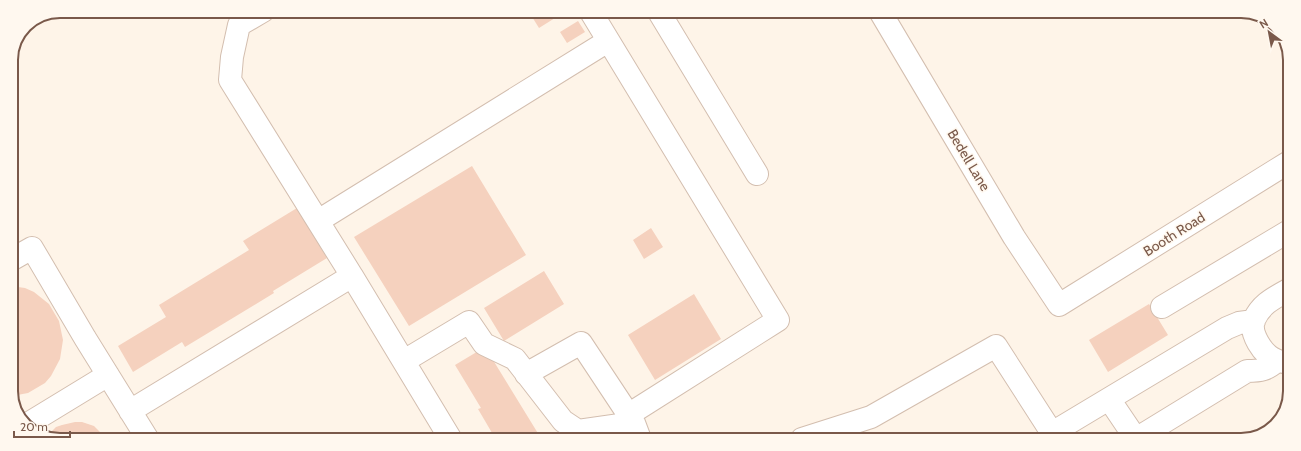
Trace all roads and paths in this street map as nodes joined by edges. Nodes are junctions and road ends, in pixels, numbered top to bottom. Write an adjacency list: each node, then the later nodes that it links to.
1 (251, 18): 8 (street)
2 (595, 18): 5 (street)
3 (663, 18): 7 (street)
4 (884, 18): 13 (street, Bedell Lane)
5 (608, 41): 8 (street); 23 (street)
6 (1283, 166): 13 (street, Booth Road)
7 (757, 174)
8 (318, 221): 11 (street)
9 (1283, 235): 14 (street)
10 (18, 256): 19 (street)
11 (352, 276): 16 (street); 21 (street)
12 (1283, 293): 15 (street)
13 (1059, 305)
14 (1162, 308)
15 (1254, 321): 17 (street); 20 (street)
16 (404, 361): 18 (street); 25 (street)
17 (1282, 361): 32 (street)
18 (526, 374): 23 (street); 26 (street)
19 (108, 375): 21 (street); 22 (street)
20 (1109, 399): 29 (street); 31 (street)
21 (130, 411): 24 (street)
22 (31, 422)
23 (634, 426): 27 (street)
24 (144, 433)
25 (447, 433)
26 (578, 433)
27 (592, 433)
28 (821, 433): 30 (street)
29 (1052, 433)
30 (1052, 433)
31 (1132, 433)
32 (1146, 433)

